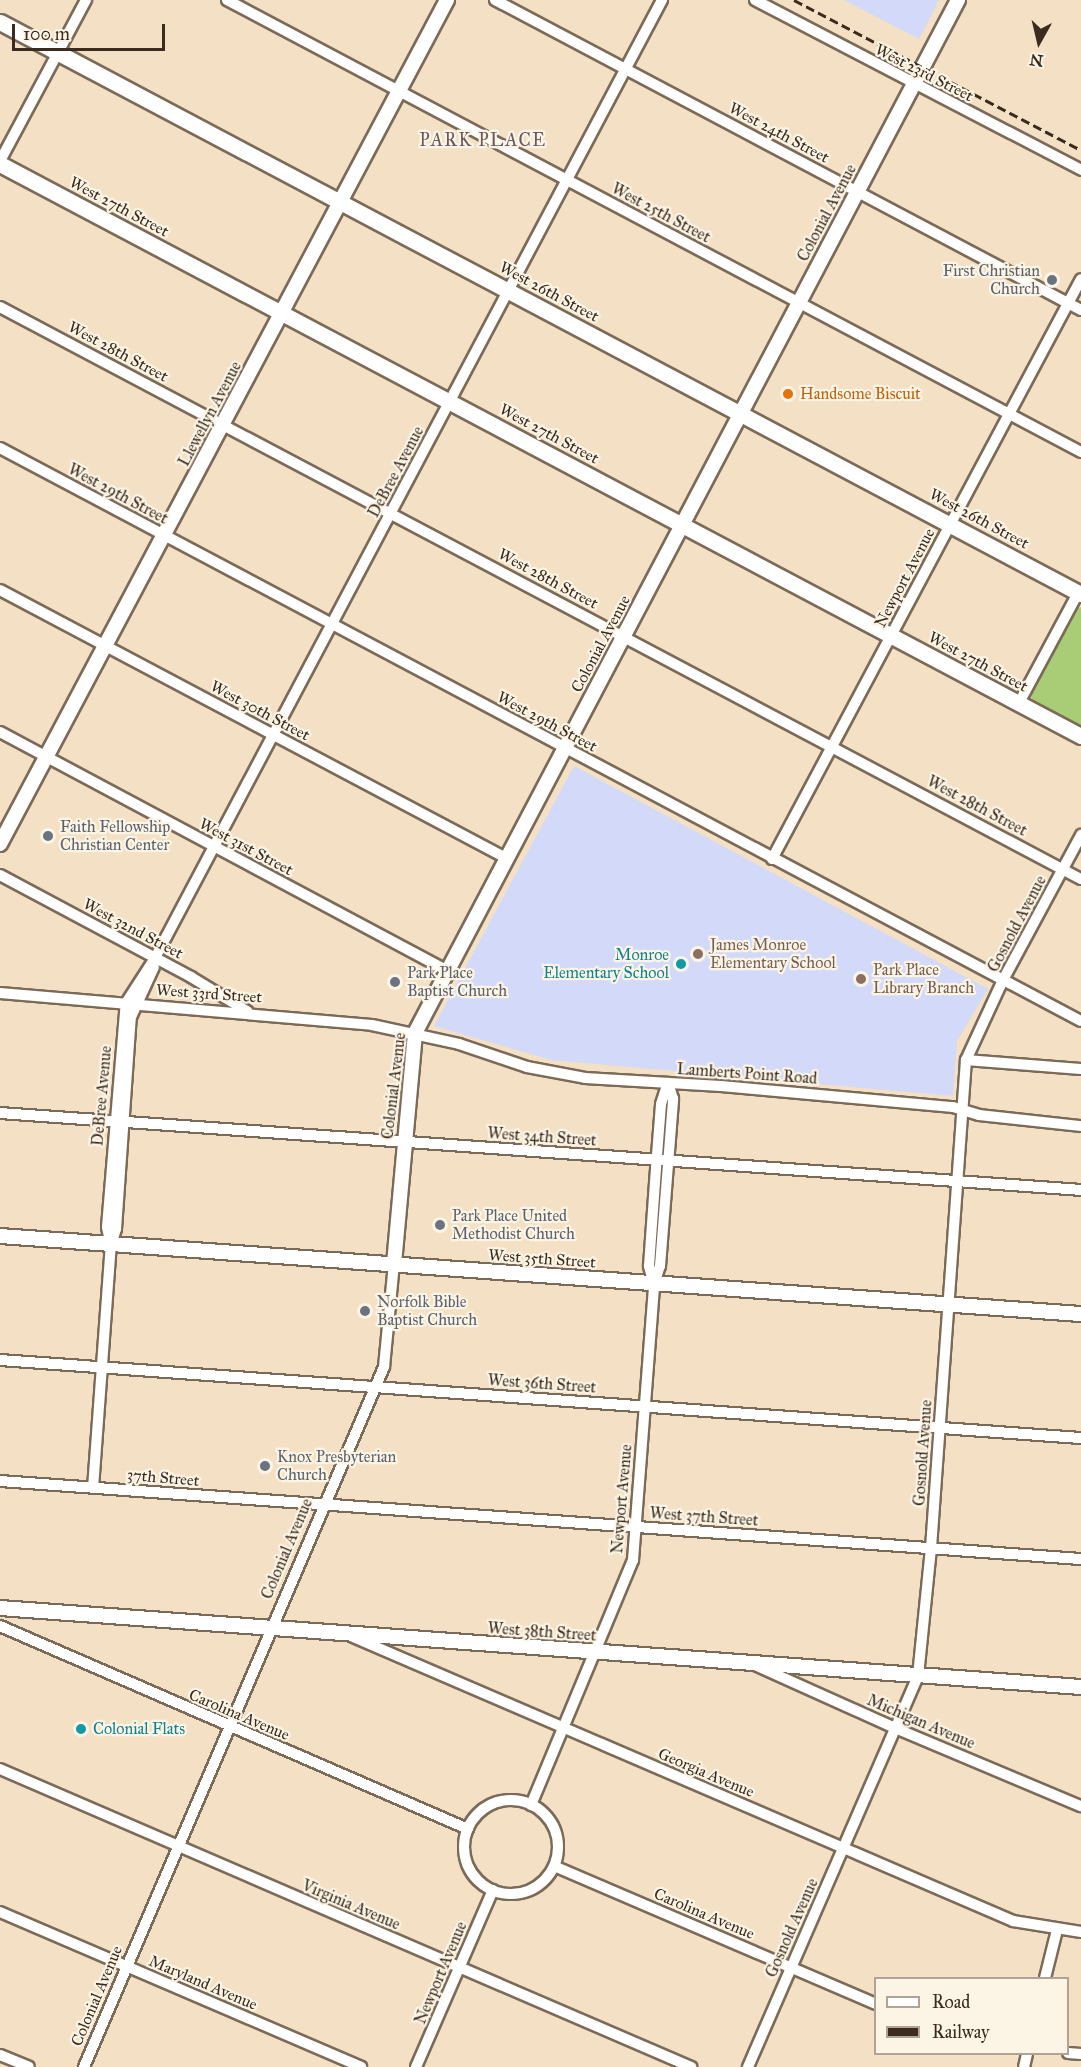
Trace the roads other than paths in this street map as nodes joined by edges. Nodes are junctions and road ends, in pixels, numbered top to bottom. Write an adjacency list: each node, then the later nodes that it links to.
1 (86, 0): 9 (street)
2 (227, 0): 12 (street, West 25th Street)
3 (447, 0): 12 (street, Llewellyn Avenue)
4 (495, 0): 10 (street, West 24th Street)
5 (662, 0): 10 (street, DeBree Avenue)
6 (754, 0): 11 (street, West 23rd Street)
7 (958, 0): 11 (street, Colonial Avenue)
8 (0, 22): 9 (main road, West 26th Street)
9 (58, 53): 13 (street); 17 (main road, West 26th Street)
10 (626, 69): 15 (street, DeBree Avenue); 16 (street, West 24th Street)
11 (914, 86): 14 (street, West 23rd Street); 16 (street, Colonial Avenue)
12 (399, 91): 15 (street, West 25th Street); 17 (street, Llewellyn Avenue)
13 (0, 162): 24 (main road, West 27th Street)
14 (1081, 170)
15 (568, 180): 19 (street, DeBree Avenue); 20 (street, West 25th Street)
16 (857, 191): 20 (street, Colonial Avenue); 21 (street, West 24th Street)
17 (341, 202): 19 (main road, West 26th Street); 24 (street, Llewellyn Avenue)
18 (1081, 279): 21 (street, Newport Avenue)
19 (509, 291): 25 (street, DeBree Avenue); 26 (main road, West 26th Street)
20 (798, 302): 26 (street, Colonial Avenue); 27 (street, West 25th Street)
21 (1068, 303): 23 (street, West 24th Street); 27 (street, Newport Avenue)
22 (0, 307): 28 (street, West 28th Street)
23 (1081, 310)
24 (282, 313): 25 (main road, West 27th Street); 28 (street, Llewellyn Avenue)
25 (449, 402): 31 (street, DeBree Avenue); 32 (main road, West 27th Street)
26 (740, 413): 32 (street, Colonial Avenue); 33 (main road, West 26th Street)
27 (1010, 414): 30 (street, West 25th Street); 33 (street, Newport Avenue)
28 (223, 424): 31 (street, West 28th Street); 34 (street, Llewellyn Avenue)
29 (0, 448): 34 (street, West 29th Street)
30 (1081, 452)
31 (391, 513): 37 (street, DeBree Avenue); 38 (street, West 28th Street)
32 (681, 524): 38 (street, Colonial Avenue); 39 (main road, West 27th Street)
33 (951, 525): 36 (main road, West 26th Street); 39 (street, Newport Avenue)
34 (164, 535): 37 (street, West 29th Street); 40 (street, Llewellyn Avenue)
35 (0, 591): 40 (street, West 30th Street)
36 (1080, 593): 41 (street)
37 (333, 624): 43 (street, DeBree Avenue); 46 (street, West 29th Street)
38 (624, 636): 45 (street, West 28th Street); 46 (street, Colonial Avenue)
39 (891, 636): 41 (main road, West 27th Street); 45 (street, Newport Avenue)
40 (105, 646): 43 (street, West 30th Street); 47 (street, Llewellyn Avenue)
41 (1019, 704): 44 (main road, West 27th Street)
42 (0, 732): 47 (street, West 31st Street)
43 (274, 735): 50 (street, DeBree Avenue); 51 (street, West 30th Street)
44 (1081, 736)
45 (833, 746): 52 (street, Newport Avenue); 53 (street, West 28th Street)
46 (564, 748): 51 (street, Colonial Avenue); 52 (street, West 29th Street)
47 (46, 756): 49 (street, Llewellyn Avenue); 50 (street, West 31st Street)
48 (1081, 835): 53 (street, Gosnold Avenue)
49 (0, 844)
50 (214, 847): 56 (street, DeBree Avenue); 57 (street, West 31st Street)
51 (506, 858): 57 (street, Colonial Avenue)
52 (772, 859): 58 (street, West 29th Street)
53 (1063, 869): 55 (street, West 28th Street); 58 (street, Gosnold Avenue)
54 (0, 875): 56 (street, West 32nd Street)
55 (1081, 879)
56 (155, 958): 60 (street, DeBree Avenue); 61 (street, West 32nd Street)
57 (447, 970): 63 (street, Colonial Avenue)
58 (1003, 980): 62 (street, West 29th Street); 64 (street, Gosnold Avenue)
59 (2, 992): 60 (street, West 33rd Street)
60 (131, 1004): 61 (street, West 33rd Street); 69 (street, DeBree Avenue)
61 (250, 1012): 63 (street, West 33rd Street)
62 (1081, 1022)
63 (415, 1033): 66 (street, Lamberts Point Road); 71 (street, Colonial Avenue)
64 (966, 1060): 65 (street); 67 (street, Gosnold Avenue)
65 (1081, 1069)
66 (668, 1083): 67 (street, Lamberts Point Road); 72 (street, Newport Avenue)
67 (962, 1110): 70 (street, Lamberts Point Road); 73 (street, Gosnold Avenue)
68 (0, 1113): 69 (street, West 34th Street)
69 (119, 1121): 71 (street, West 34th Street); 76 (street, DeBree Avenue)
70 (1081, 1126)
71 (404, 1142): 72 (street, West 34th Street); 77 (street, Colonial Avenue)
72 (662, 1160): 73 (street, West 34th Street); 78 (street, Newport Avenue)
73 (957, 1181): 74 (street, West 34th Street); 79 (street, Gosnold Avenue)
74 (1081, 1190)
75 (0, 1236): 76 (street, West 35th Street)
76 (111, 1245): 77 (street, West 35th Street); 82 (street, DeBree Avenue)
77 (394, 1264): 78 (street, West 35th Street); 83 (street, Colonial Avenue)
78 (654, 1284): 79 (street, West 35th Street); 84 (street, Newport Avenue)
79 (949, 1305): 80 (street, West 35th Street); 85 (street, Gosnold Avenue)
80 (1081, 1314)
81 (0, 1360): 82 (street, West 36th Street)
82 (101, 1367): 83 (street, West 36th Street); 88 (street, DeBree Avenue)
83 (376, 1387): 84 (street, West 36th Street); 89 (street, Colonial Avenue)
84 (645, 1406): 85 (street, West 36th Street); 90 (street, Newport Avenue)
85 (940, 1427): 86 (street, West 36th Street); 91 (street, Gosnold Avenue)
86 (1081, 1438)
87 (0, 1481): 88 (street, 37th Street)
88 (93, 1488): 89 (street, 37th Street)
89 (324, 1505): 90 (street, West 37th Street); 95 (street, Colonial Avenue)
90 (636, 1527): 91 (street, West 37th Street); 97 (street, Newport Avenue)
91 (931, 1548): 92 (street, West 37th Street); 99 (street, Gosnold Avenue)
92 (1081, 1559)
93 (0, 1608): 95 (street, West 38th Street)
94 (0, 1626): 101 (street, Carolina Avenue)
95 (272, 1629): 96 (street, West 38th Street); 101 (street, Colonial Avenue)
96 (347, 1634): 97 (street, West 38th Street); 102 (street, Georgia Avenue)
97 (595, 1652): 98 (street, West 38th Street); 102 (street, Newport Avenue)
98 (751, 1663): 99 (street, West 38th Street); 103 (street, Michigan Avenue)
99 (918, 1676): 100 (street, West 38th Street); 103 (street, Gosnold Avenue)
100 (1081, 1687)
101 (230, 1727): 107 (street, Carolina Avenue); 108 (street, Colonial Avenue)
102 (562, 1728): 105 (street, Newport Avenue); 109 (street, Georgia Avenue)
103 (895, 1728): 106 (street, Michigan Avenue); 109 (street, Gosnold Avenue)
104 (0, 1769): 108 (street, Virginia Avenue)
105 (531, 1805): 107 (street); 110 (street)
106 (1081, 1806)
107 (468, 1829): 111 (street)
108 (179, 1847): 115 (street, Colonial Avenue); 116 (street, Virginia Avenue)
109 (844, 1848): 113 (street, Georgia Avenue); 117 (street, Gosnold Avenue)
110 (554, 1866): 111 (street); 117 (street, Carolina Avenue)
111 (492, 1890): 116 (street, Newport Avenue)
112 (0, 1912): 115 (street, Maryland Avenue)
113 (1057, 1930): 114 (street, Georgia Avenue); 118 (street)
114 (1081, 1932)
115 (127, 1967): 122 (street, Colonial Avenue); 123 (street, Maryland Avenue)
116 (460, 1968): 124 (street, Newport Avenue); 125 (street, Virginia Avenue)
117 (791, 1968): 119 (street, Carolina Avenue); 126 (street, Gosnold Avenue)
118 (1045, 1977)
119 (874, 2003)
120 (0, 2055): 121 (street)
121 (29, 2067)
122 (84, 2067)
123 (361, 2067)
124 (416, 2067)
125 (691, 2067)
126 (748, 2067)

